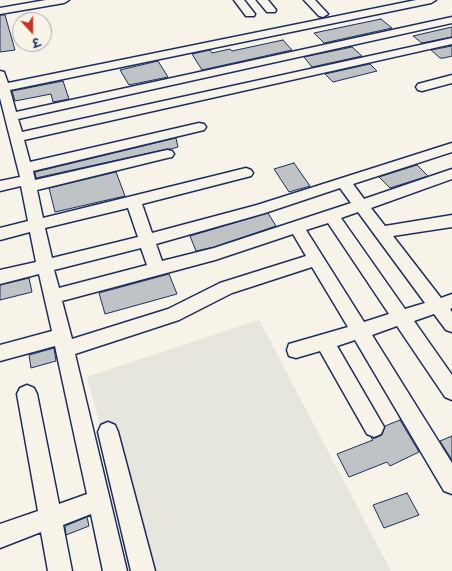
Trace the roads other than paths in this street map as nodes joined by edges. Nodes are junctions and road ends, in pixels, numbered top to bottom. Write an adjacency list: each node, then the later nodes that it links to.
1 (64, 0): 8 (street)
2 (239, 0): 9 (street)
3 (262, 0): 7 (street)
4 (309, 0): 10 (street)
5 (392, 0): 10 (street)
6 (431, 0): 14 (street)
7 (271, 10)
8 (0, 11)
9 (250, 14)
10 (323, 14): 14 (street)
11 (452, 20): 16 (street)
12 (452, 41): 18 (street)
13 (452, 79): 15 (street)
14 (1, 80): 16 (street)
15 (422, 87)
16 (11, 117): 18 (street)
17 (199, 127): 23 (street)
18 (16, 138): 23 (street)
19 (452, 147): 24 (street)
20 (167, 154): 23 (street)
21 (246, 173): 26 (street)
22 (452, 174): 27 (street)
23 (27, 178): 25 (street); 30 (street)
24 (343, 182): 27 (street); 34 (street)
25 (0, 186)
26 (133, 201): 30 (street); 34 (street)
27 (362, 206): 28 (street); 32 (street)
28 (331, 216): 31 (street); 41 (street)
29 (452, 220): 32 (street)
30 (36, 225): 33 (street); 36 (street)
31 (297, 228): 35 (street); 37 (street)
32 (382, 232): 40 (street)
33 (0, 234)
34 (147, 241): 36 (street); 37 (street)
35 (316, 259): 43 (street); 45 (street)
36 (45, 266): 38 (street); 39 (street)
37 (157, 269): 39 (street)
38 (0, 277)
39 (52, 296): 45 (street)
40 (445, 304): 41 (street); 42 (street)
41 (400, 318): 43 (street); 48 (street)
42 (452, 325)
43 (361, 332): 44 (street); 52 (street)
44 (324, 341): 46 (street); 50 (street)
45 (64, 342): 47 (street); 53 (street)
46 (296, 350)
47 (0, 353)
48 (452, 391)
49 (27, 394): 54 (street)
50 (374, 427)
51 (108, 432): 58 (street)
52 (452, 483)
53 (100, 500): 54 (street); 57 (street)
54 (51, 518): 55 (street); 56 (street)
55 (0, 536)
56 (60, 571)
57 (115, 571)
58 (143, 571)

